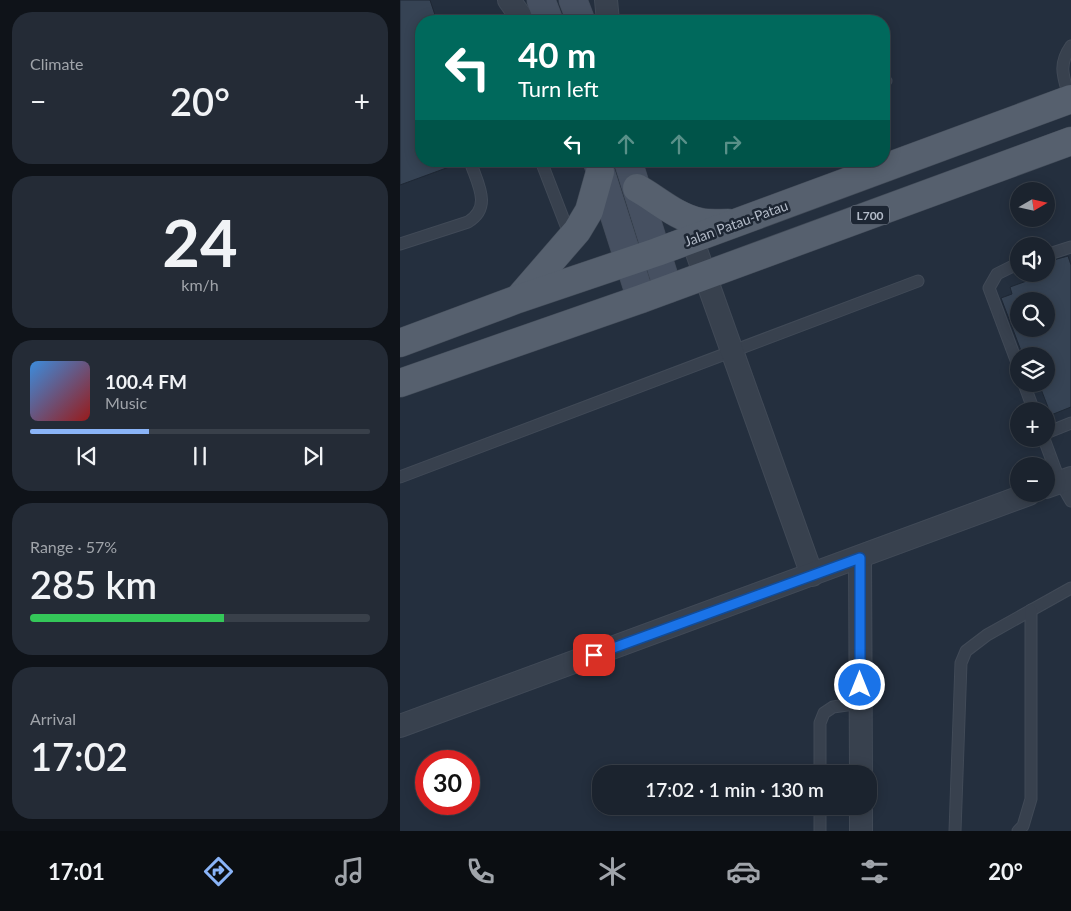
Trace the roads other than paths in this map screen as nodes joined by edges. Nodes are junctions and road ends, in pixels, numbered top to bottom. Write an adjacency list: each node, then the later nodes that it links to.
1 (509, 0): 5 (street)
2 (541, 0): 6 (street)
3 (574, 0): 7 (street)
4 (606, 0): 8 (street)
5 (520, 15)
6 (546, 15)
7 (579, 15)
8 (607, 15)
9 (1071, 46): 10 (lane)
10 (1071, 99): 12 (main road, Jalan Patau-Patau)
11 (1071, 142): 29 (main road, L700)
12 (890, 158)
13 (472, 167): 23 (lane)
14 (542, 167): 21 (lane)
15 (598, 167): 21 (main road)
16 (598, 167): 27 (street)
17 (630, 167): 19 (street)
18 (853, 170): 20 (main road, Jalan Patau-Patau)
19 (637, 188): 20 (main road); 25 (street)
20 (732, 224): 22 (main road, Jalan Patau-Patau)
21 (571, 238): 32 (main road)
22 (692, 239): 25 (main road, Jalan Patau-Patau); 29 (street)
23 (400, 244)
24 (1071, 247): 26 (lane)
25 (657, 252): 27 (main road, Jalan Patau-Patau); 31 (street)
26 (1055, 252)
27 (630, 261): 32 (main road, Jalan Patau-Patau); 33 (street)
28 (1010, 268): 35 (lane)
29 (704, 276): 31 (main road, L700); 36 (street)
30 (918, 281): 36 (lane)
31 (668, 288): 33 (main road, L700)
32 (518, 299): 34 (main road, Jalan Patau-Patau)
33 (641, 299): 37 (main road, L700)
34 (400, 343)
35 (1011, 347)
36 (732, 353): 41 (lane); 45 (street)
37 (400, 383)
38 (1071, 423): 39 (lane)
39 (1055, 429)
40 (1047, 447): 42 (lane)
41 (400, 477)
42 (1062, 487)
43 (1010, 501): 44 (street)
44 (860, 558): 45 (street); 48 (street)
45 (812, 575): 49 (street)
46 (1071, 588): 47 (lane)
47 (1031, 610): 56 (lane); 57 (lane)
48 (860, 703): 50 (lane); 51 (street)
49 (400, 726)
50 (820, 765)
51 (861, 765)
52 (820, 815): 54 (lane)
53 (861, 815): 55 (street)
54 (820, 831)
55 (861, 831)
56 (955, 831)
57 (1018, 831)

